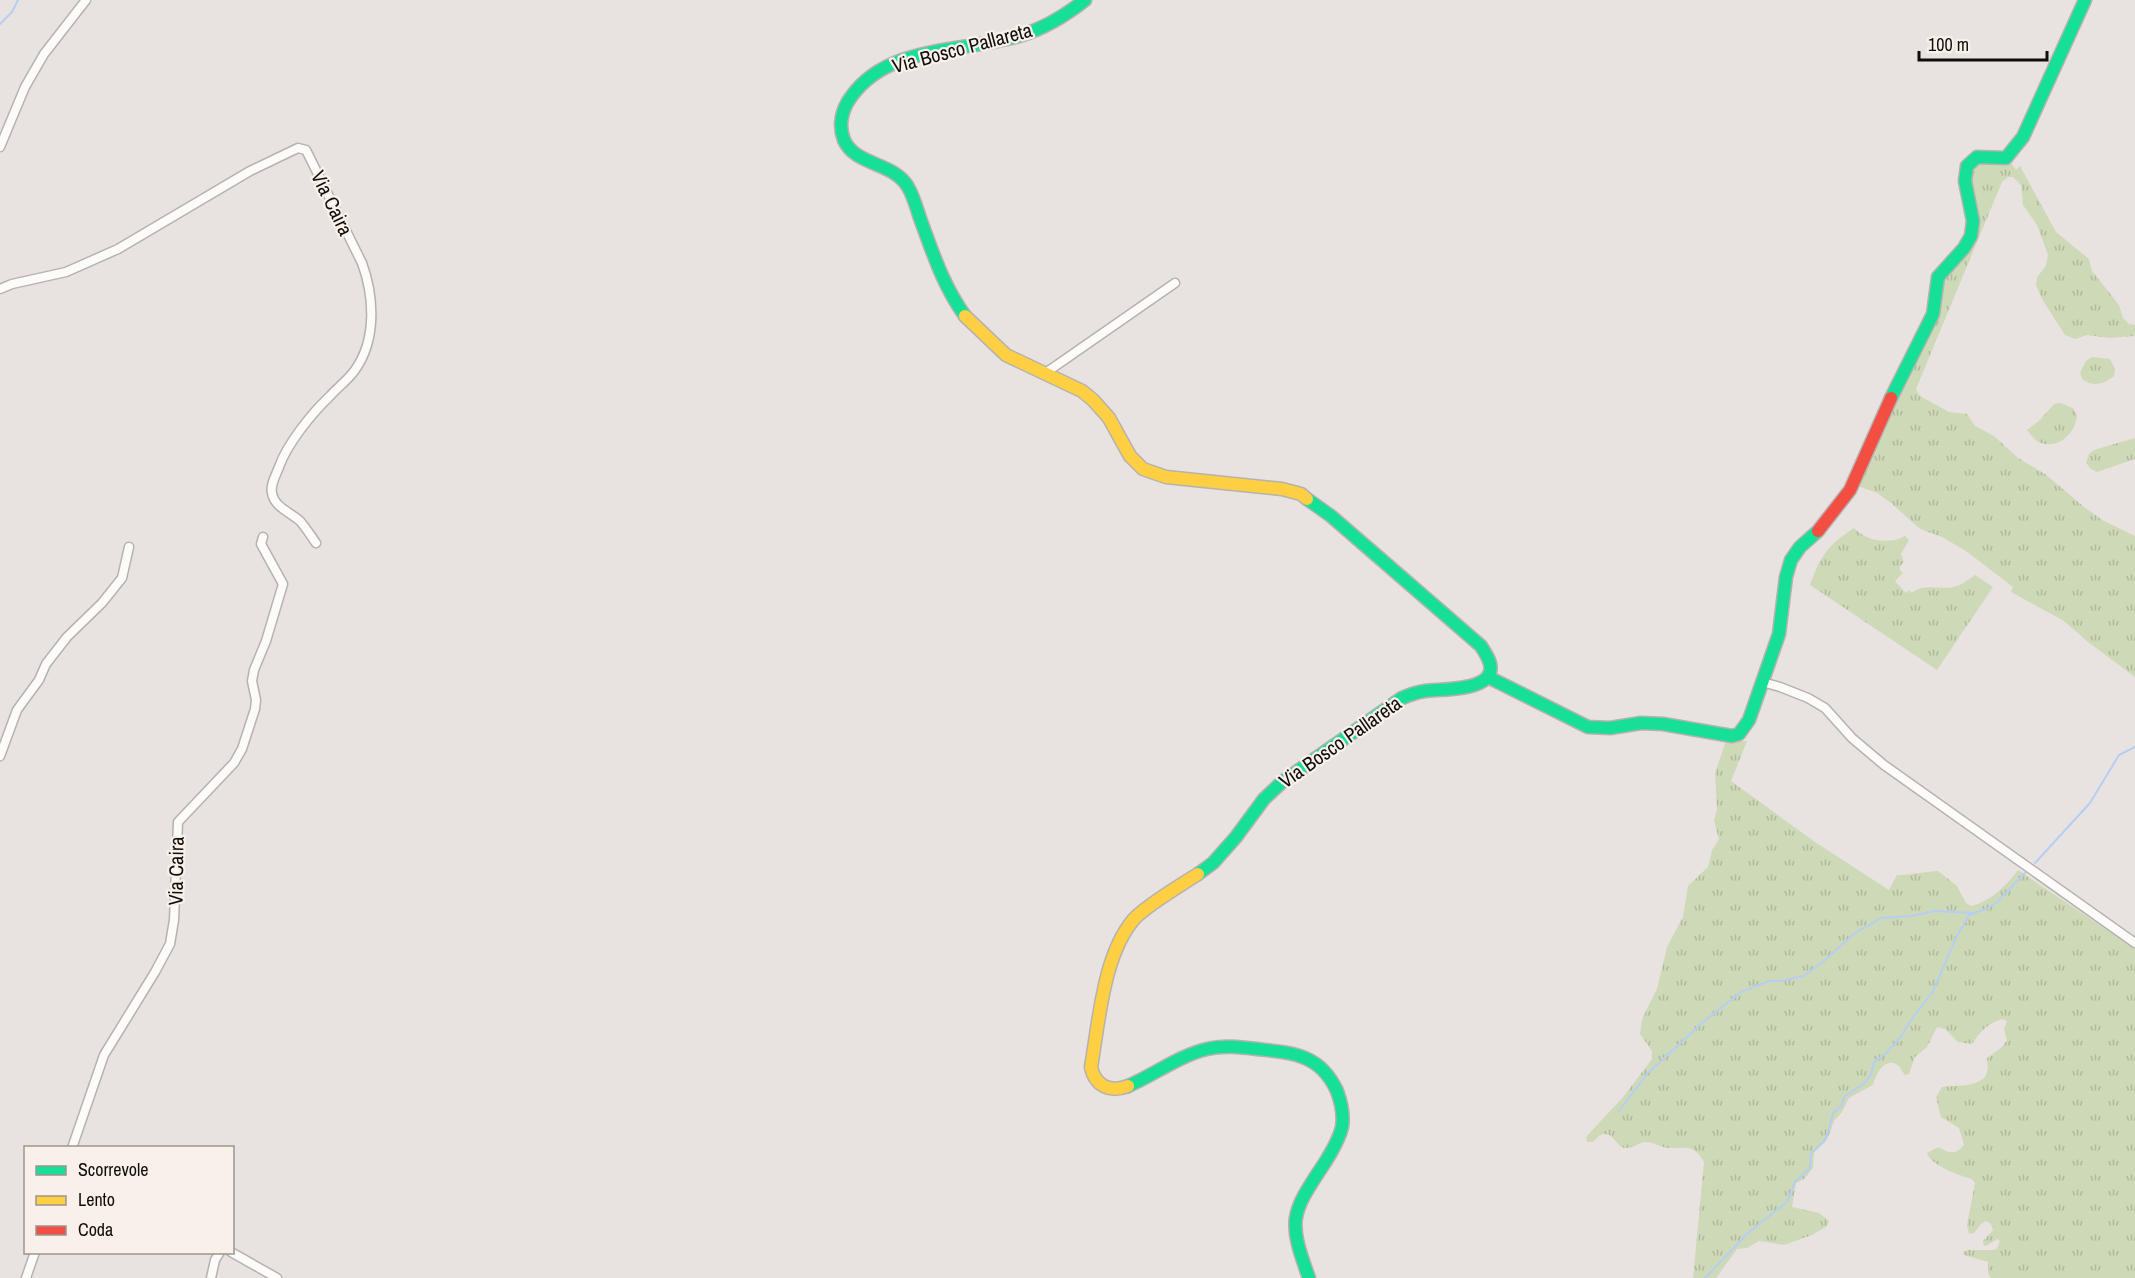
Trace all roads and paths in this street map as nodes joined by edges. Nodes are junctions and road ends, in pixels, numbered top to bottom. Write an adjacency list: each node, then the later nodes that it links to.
1 (86, 0): 4 (street)
2 (1085, 0): 7 (street, Via Bosco Pallareta)
3 (2085, 0): 12 (street)
4 (0, 147)
5 (1175, 283): 7 (street)
6 (0, 289): 9 (street, Via Caira)
7 (1044, 374): 11 (street, Via Bosco Pallareta)
8 (263, 537): 15 (street, Via Caira)
9 (316, 543)
10 (129, 548): 13 (street)
11 (1488, 677): 12 (street); 22 (street, Via Bosco Pallareta)
12 (1762, 682): 14 (street)
13 (0, 756)
14 (2135, 943)
15 (73, 1146)
16 (34, 1254): 19 (street)
17 (219, 1254): 20 (street)
18 (234, 1254): 21 (street)
19 (26, 1278)
20 (211, 1278)
21 (277, 1278)
22 (1309, 1278)

